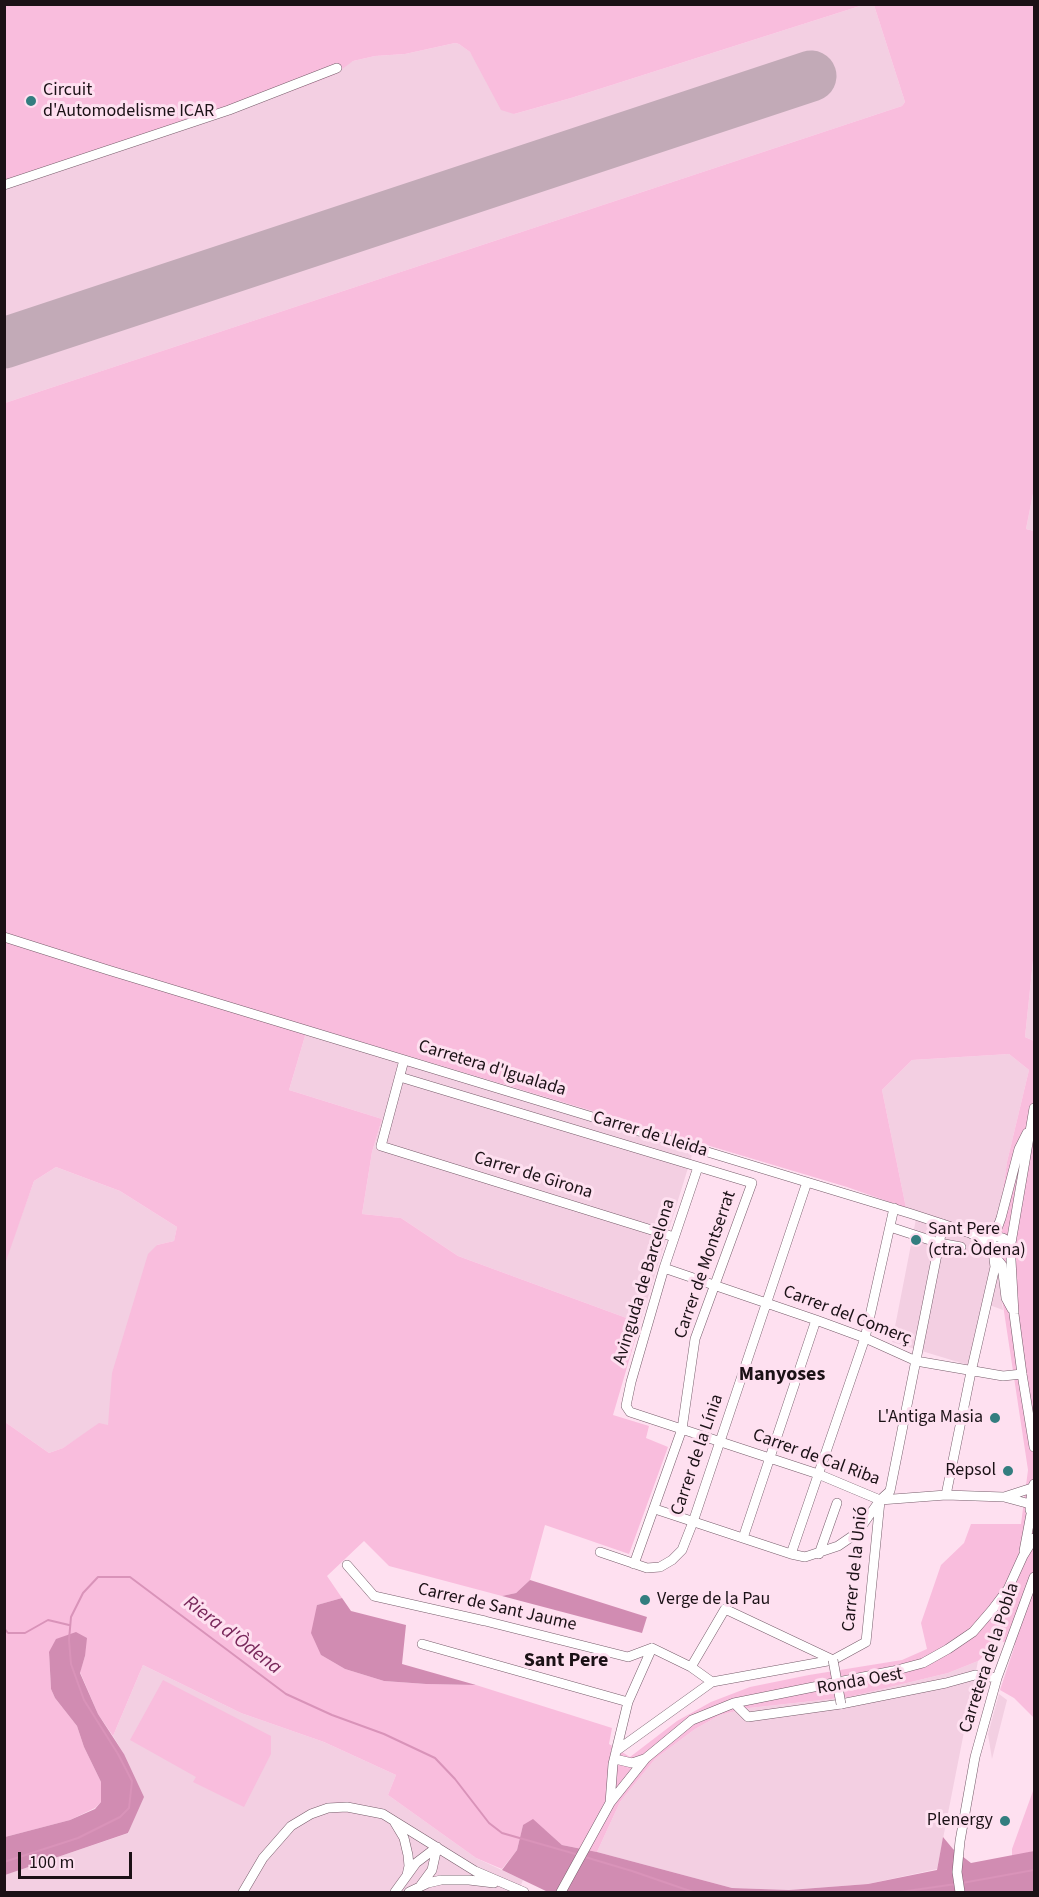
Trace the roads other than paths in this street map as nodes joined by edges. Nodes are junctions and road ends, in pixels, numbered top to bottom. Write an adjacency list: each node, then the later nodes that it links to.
1 (337, 68): 2 (street)
2 (4, 185)
3 (4, 937): 4 (street, Carretera d'Igualada)
4 (404, 1059): 5 (street); 9 (street, Carretera d'Igualada)
5 (400, 1077): 8 (street, Carrer de Lleida); 14 (street, Carrer de Girona)
6 (1035, 1108): 7 (street)
7 (1032, 1123): 16 (street); 17 (street)
8 (698, 1167): 10 (street, Carrer de Lleida); 14 (street, Avinguda de Barcelona)
9 (807, 1182): 11 (street, Carretera d'Igualada); 21 (street, Carrer de la Línia)
10 (752, 1183): 20 (street, Carrer de Montserrat)
11 (894, 1208): 12 (street, Carretera d'Igualada); 13 (street)
12 (943, 1224): 15 (street); 17 (street, Carretera d'Igualada)
13 (890, 1227): 15 (street); 24 (street)
14 (675, 1238): 19 (street, Avinguda de Barcelona)
15 (939, 1243): 18 (street); 25 (street)
16 (1011, 1243): 17 (street, Carretera d'Igualada); 22 (street)
17 (991, 1244): 22 (street); 26 (street)
18 (961, 1247)
19 (664, 1269): 20 (street, Carrer del Comerç); 28 (street, Avinguda de Barcelona)
20 (714, 1285): 21 (street, Carrer del Comerç); 29 (street, Carrer de Montserrat)
21 (766, 1303): 23 (street, Carrer del Comerç); 30 (street, Carrer de la Línia)
22 (1014, 1314): 27 (street)
23 (816, 1320): 24 (street, Carrer del Comerç); 32 (street)
24 (865, 1338): 25 (street, Carrer del Comerç); 33 (street)
25 (916, 1361): 26 (street, Carrer del Comerç); 37 (street)
26 (971, 1372): 27 (street, Carrer del Comerç); 35 (street)
27 (1022, 1374): 31 (street)
28 (626, 1406): 29 (street, Carrer de Cal Riba)
29 (682, 1429): 30 (street, Carrer de Cal Riba); 39 (street, Carrer de Montserrat)
30 (720, 1442): 32 (street, Carrer de Cal Riba); 41 (street, Carrer de la Línia)
31 (1035, 1447)
32 (769, 1456): 33 (street, Carrer de Cal Riba); 42 (street)
33 (818, 1474): 37 (street, Carrer de Cal Riba); 45 (street)
34 (1033, 1486): 36 (street, Carrer de Cal Riba); 40 (street)
35 (946, 1495): 36 (street, Carrer de Cal Riba); 37 (street, Carrer de Cal Riba)
36 (1004, 1497): 40 (street, Carrer de Cal Riba)
37 (880, 1500): 46 (street); 53 (street, Carrer de la Unió)
38 (837, 1503): 46 (street)
39 (655, 1509): 41 (street); 48 (street, Carrer de Montserrat)
40 (1032, 1513): 47 (street)
41 (693, 1522): 42 (street); 48 (street, Carrer de la Línia)
42 (743, 1538): 45 (street)
43 (1035, 1538): 47 (street)
44 (600, 1552): 48 (street, Carrer de la Línia)
45 (791, 1554): 46 (street)
46 (819, 1554)
47 (1023, 1556): 58 (street)
48 (634, 1564)
49 (347, 1565): 52 (street, Carrer de Sant Jaume)
50 (1035, 1577): 55 (street, Carretera de la Pobla)
51 (422, 1644): 57 (street)
52 (652, 1648): 54 (street); 57 (street)
53 (833, 1660): 54 (street); 56 (street, Carrer de la Unió); 59 (street, bridge)
54 (691, 1667): 56 (street)
55 (997, 1678): 59 (street, Ronda Oest); 73 (street, Carretera de la Pobla)
56 (712, 1682): 60 (street)
57 (628, 1702): 60 (street)
58 (734, 1703): 59 (street, Ronda Oest); 61 (street)
59 (841, 1704)
60 (615, 1755): 61 (street); 62 (street)
61 (646, 1758): 62 (street)
62 (610, 1803): 72 (street)
63 (393, 1820): 64 (street); 65 (street); 68 (street)
64 (437, 1847): 65 (street); 66 (street); 67 (street)
65 (406, 1877): 69 (street)
66 (502, 1884): 67 (street); 71 (street)
67 (419, 1887): 70 (street)
68 (243, 1893)
69 (395, 1893)
70 (409, 1893)
71 (524, 1893)
72 (561, 1893)
73 (960, 1893)

